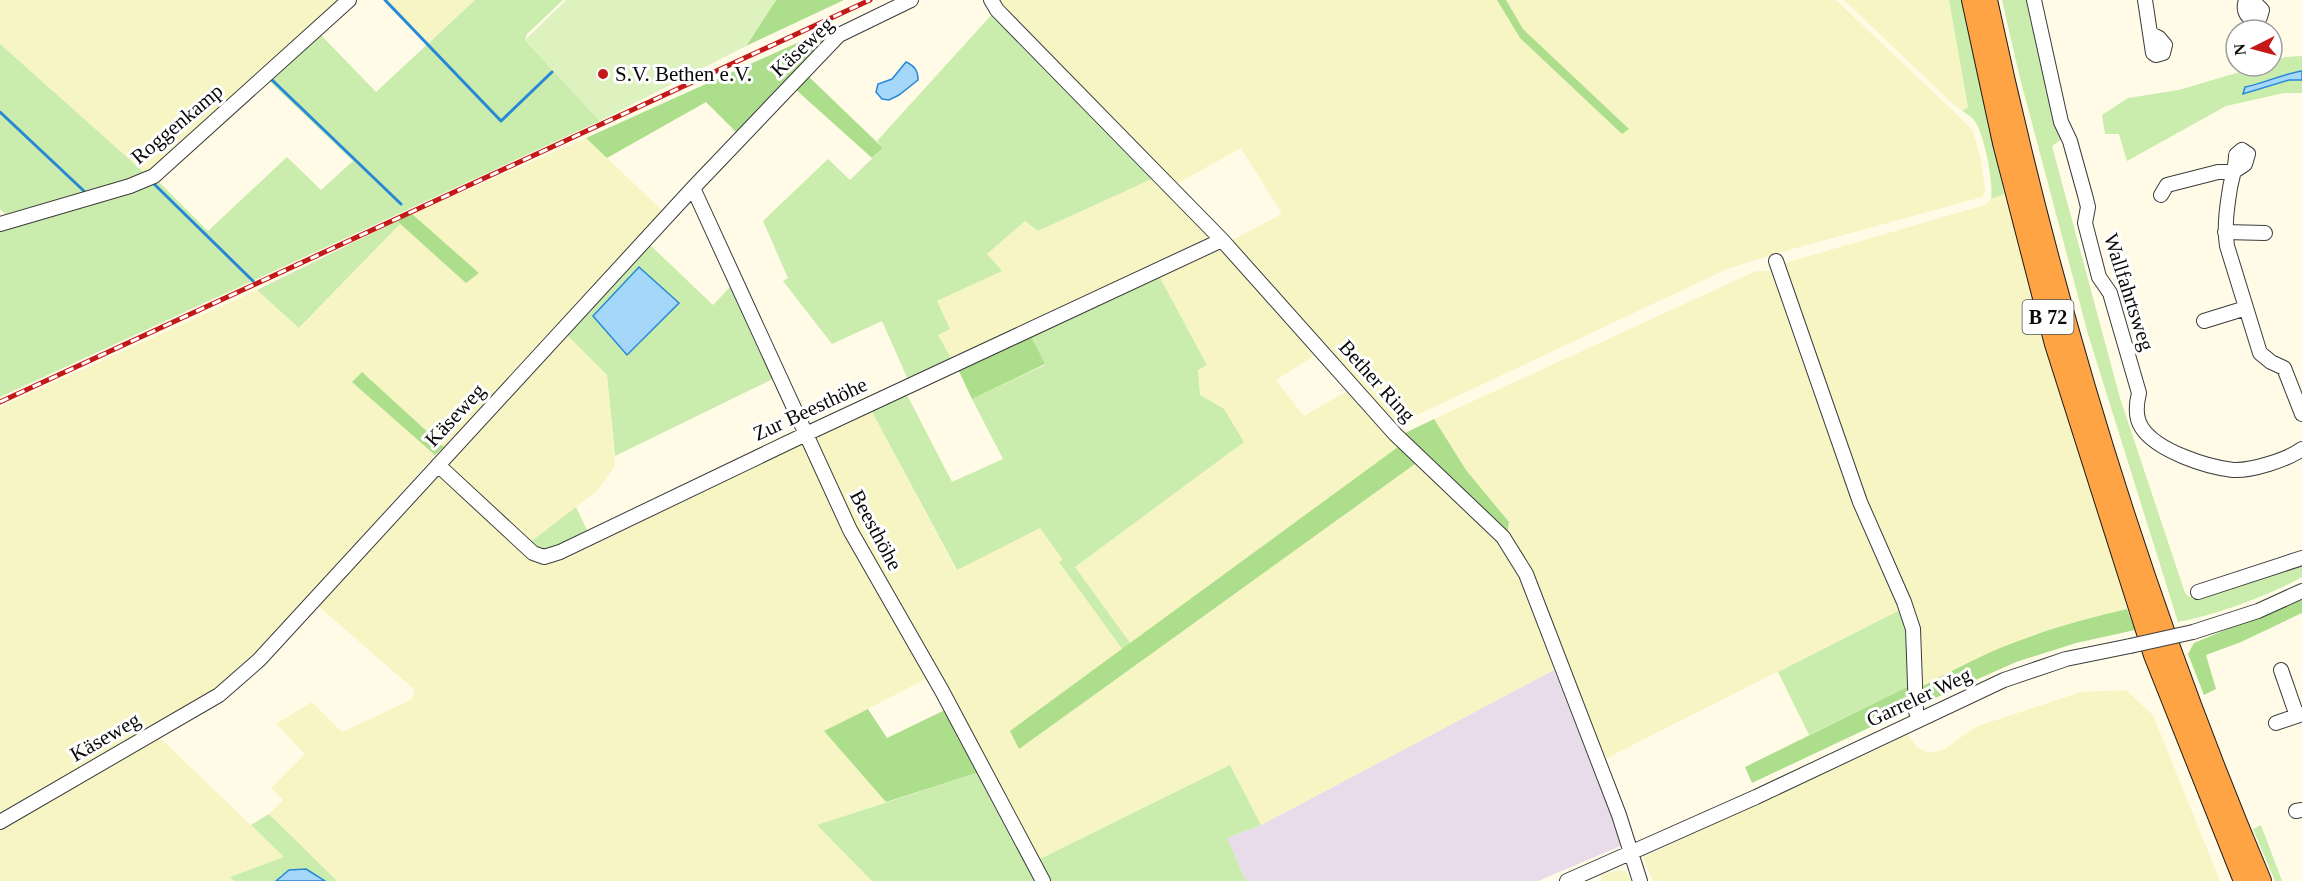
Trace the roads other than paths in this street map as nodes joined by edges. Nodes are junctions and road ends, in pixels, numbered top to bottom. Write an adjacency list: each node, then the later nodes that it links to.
1 (349, 0): 13 (street, Roggenkamp)
2 (911, 0): 11 (street, Käseweg)
3 (991, 0): 16 (street, Bether Ring)
4 (1972, 0): 36 (highway, B 72)
5 (1987, 0): 37 (highway, B 72)
6 (2034, 0): 22 (street, Wallfahrtsweg)
7 (2145, 0): 10 (street)
8 (2246, 0): 9 (street)
9 (2252, 0)
10 (2151, 34)
11 (693, 188): 21 (street, Beesthöhe); 23 (street, Käseweg)
12 (2161, 195): 14 (street)
13 (0, 224)
14 (2225, 232): 15 (street); 18 (street)
15 (2265, 233)
16 (1222, 240): 21 (street, Zur Beesthöhe); 32 (street, Bether Ring)
17 (1776, 261): 29 (street)
18 (2246, 308): 19 (street); 20 (street)
19 (2204, 321)
20 (2302, 414)
21 (806, 434): 23 (street, Zur Beesthöhe); 33 (street, Beesthöhe)
22 (2302, 449)
23 (438, 465): 31 (street, Käseweg)
24 (2302, 558): 26 (street)
25 (2302, 591): 29 (street, Garreler Weg, bridge)
26 (2198, 592)
27 (2281, 670): 28 (street)
28 (2300, 715): 30 (street)
29 (1918, 720): 32 (street, Garreler Weg)
30 (2276, 723)
31 (0, 822)
32 (1630, 852): 34 (street, Garreler Weg); 35 (street, Bether Ring)
33 (1044, 881)
34 (1567, 881)
35 (1640, 881)
36 (2244, 881)
37 (2261, 881)

